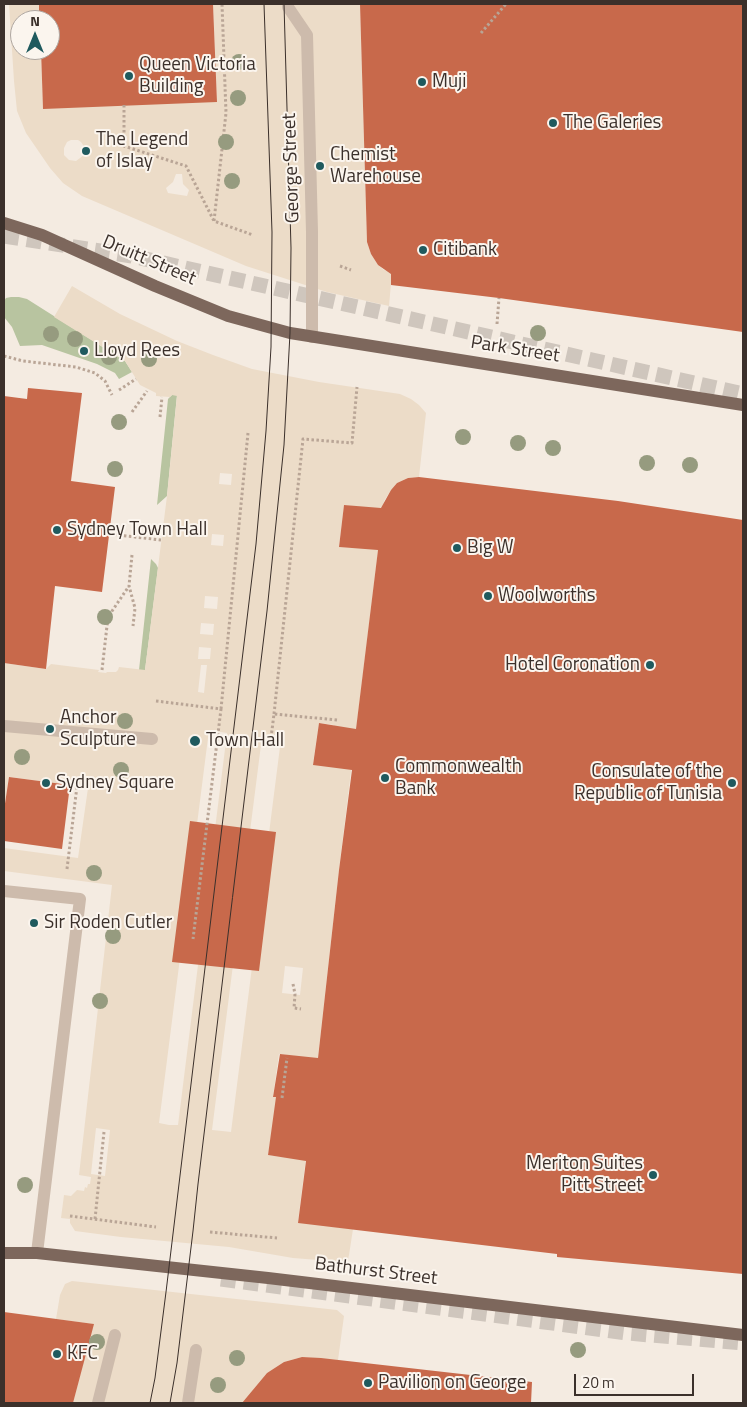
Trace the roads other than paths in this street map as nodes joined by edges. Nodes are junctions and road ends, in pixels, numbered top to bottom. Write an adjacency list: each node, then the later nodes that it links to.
1 (288, 4): 4 (street, George Street)
2 (4, 223): 3 (main road, Druitt Street)
3 (281, 331): 4 (main road, Park Street)
4 (312, 338): 5 (main road, Park Street)
5 (743, 405)
6 (4, 726): 7 (street)
7 (152, 739)
8 (4, 891): 10 (street)
9 (4, 1253): 10 (main road, Bathurst Street)
10 (38, 1253): 12 (main road, Bathurst Street)
11 (115, 1335): 14 (street)
12 (743, 1335)
13 (196, 1350): 15 (street)
14 (98, 1403)
15 (188, 1403)

